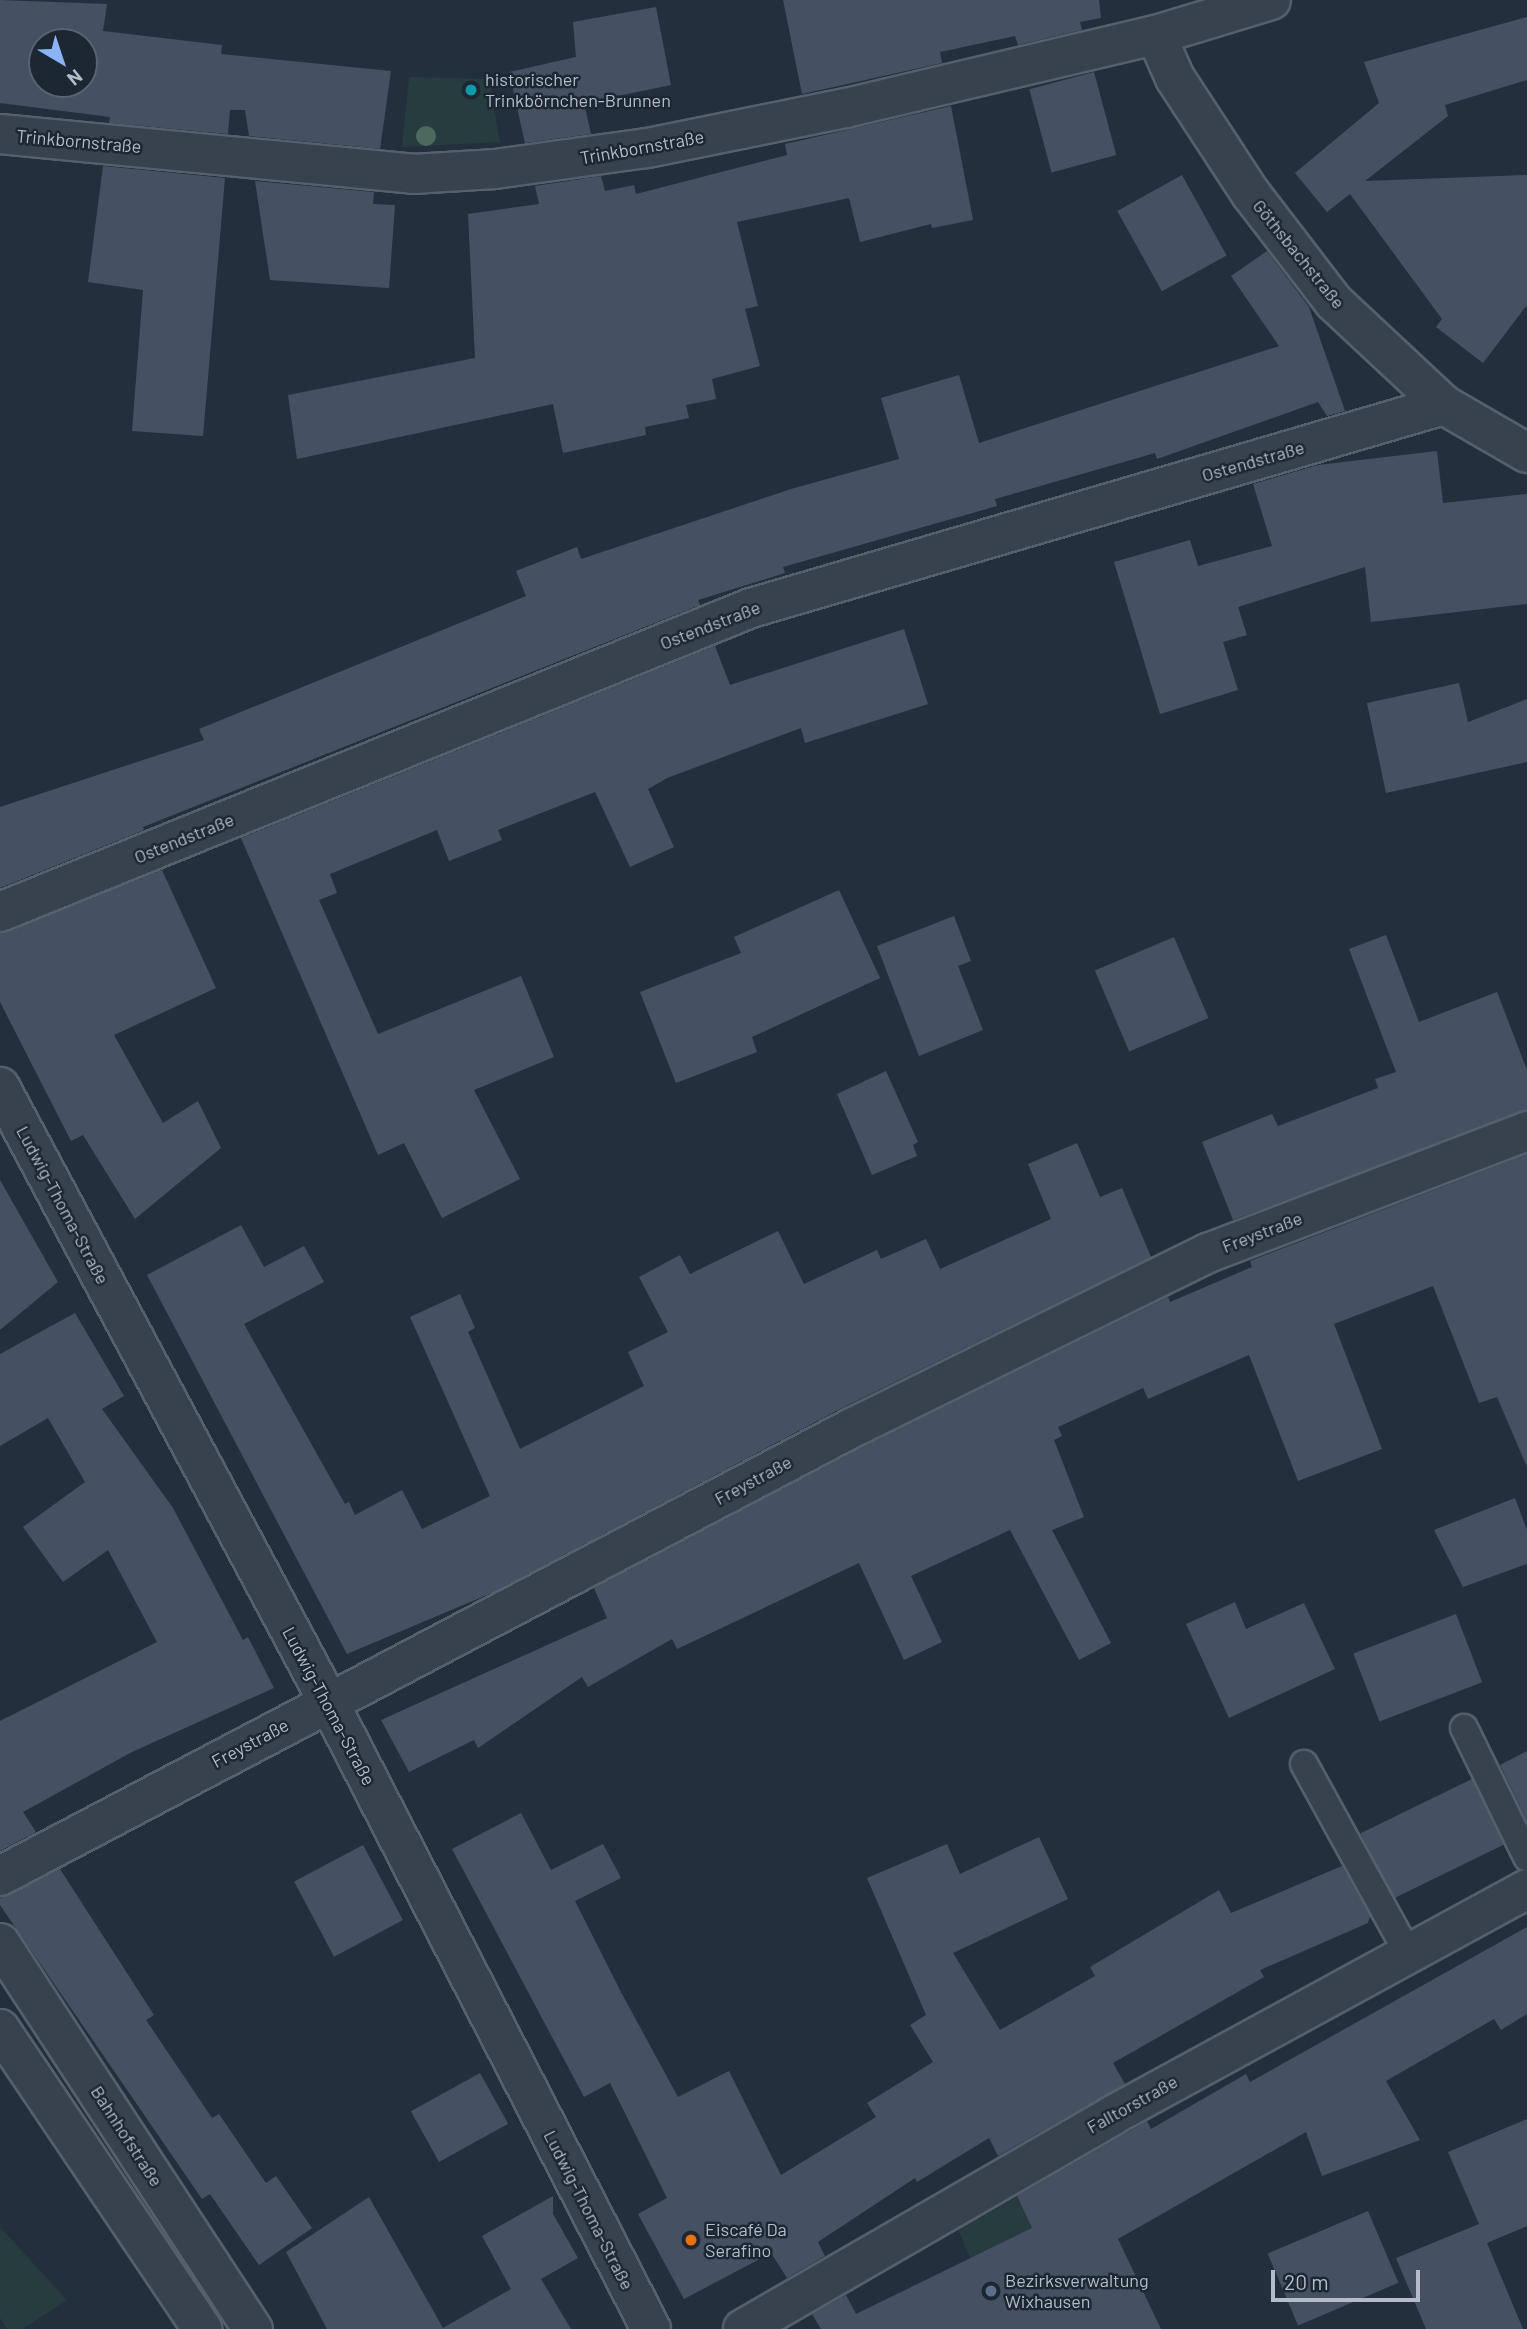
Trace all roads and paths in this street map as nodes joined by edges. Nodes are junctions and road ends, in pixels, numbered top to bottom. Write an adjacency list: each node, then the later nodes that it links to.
1 (1272, 0): 2 (street, Trinkbornstraße)
2 (1156, 35): 3 (street, Trinkbornstraße); 4 (street, Göthsbachstraße)
3 (0, 134)
4 (1444, 405): 5 (street, Göthsbachstraße); 6 (street, Ostendstraße)
5 (1527, 453)
6 (0, 912)
7 (0, 1087): 9 (street, Ludwig-Thoma-Straße)
8 (1527, 1131): 9 (street, Freystraße)
9 (328, 1701): 13 (street, Freystraße); 20 (street, Ludwig-Thoma-Straße)
10 (1464, 1728): 12 (lane)
11 (1304, 1764): 16 (lane)
12 (1527, 1857)
13 (0, 1876)
14 (1527, 1889): 16 (street, Falltorstraße)
15 (0, 1943): 19 (street, Bahnhofstraße)
16 (1408, 1954): 21 (street, Falltorstraße)
17 (0, 2029): 18 (street)
18 (202, 2329)
19 (253, 2329)
20 (651, 2329)
21 (743, 2329)

